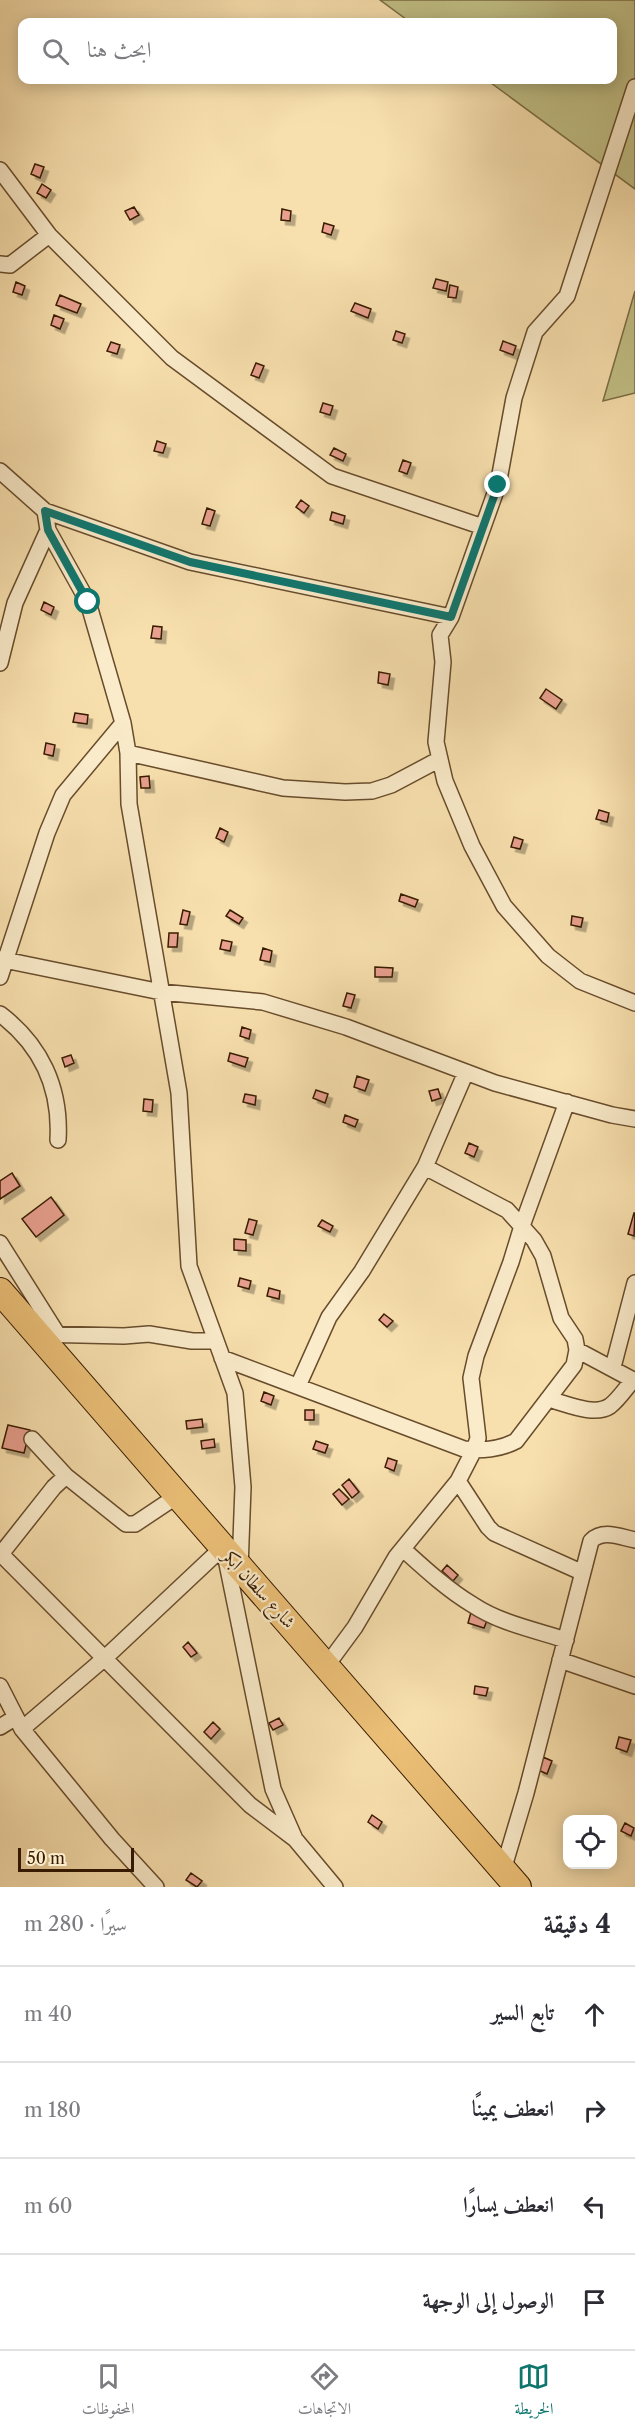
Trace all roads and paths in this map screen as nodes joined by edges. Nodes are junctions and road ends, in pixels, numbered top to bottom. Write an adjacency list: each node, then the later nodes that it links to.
1 (635, 87): 7 (street)
2 (0, 170): 3 (street)
3 (49, 235): 4 (street); 7 (street)
4 (0, 264)
5 (0, 471): 6 (street)
6 (45, 511): 8 (street); 9 (street)
7 (483, 527): 9 (street)
8 (48, 530): 10 (street); 11 (street)
9 (451, 617): 13 (street)
10 (0, 663)
11 (123, 723): 12 (street); 14 (street)
12 (128, 753): 13 (street); 16 (street)
13 (440, 759): 17 (street)
14 (2, 960): 15 (street); 16 (street)
15 (0, 977)
16 (161, 992): 19 (street); 29 (street)
17 (635, 1003)
18 (0, 1014): 22 (street)
19 (466, 1072): 20 (street); 23 (street)
20 (567, 1102): 21 (street); 24 (street)
21 (635, 1119)
22 (58, 1140)
23 (425, 1167): 24 (street); 34 (street)
24 (522, 1226): 30 (street); 37 (street)
25 (0, 1243): 28 (street)
26 (635, 1283): 32 (street)
27 (0, 1292): 28 (highway, شارع سلطان ابكر)
28 (48, 1334): 29 (street); 40 (highway, شارع سلطان ابكر)
29 (216, 1341): 31 (street)
30 (577, 1350): 32 (street); 35 (street)
31 (222, 1358): 34 (street); 44 (street)
32 (613, 1367): 33 (street)
33 (634, 1380): 35 (street)
34 (298, 1386): 37 (street)
35 (548, 1399): 37 (street)
36 (32, 1439): 38 (street)
37 (474, 1450): 39 (street)
38 (66, 1476): 40 (street); 43 (street)
39 (458, 1481): 42 (street); 45 (street)
40 (177, 1496): 44 (highway, شارع سلطان ابكر)
41 (635, 1540): 45 (street)
42 (403, 1549): 46 (street); 49 (street)
43 (0, 1553): 47 (street)
44 (229, 1556): 47 (street); 49 (highway, شارع سلطان ابكر); 54 (street)
45 (581, 1572): 46 (street)
46 (566, 1640): 48 (street)
47 (106, 1657): 52 (street); 54 (street)
48 (560, 1660): 51 (street); 55 (street)
49 (327, 1665): 55 (highway, شارع سلطان ابكر)
50 (0, 1686): 52 (street)
51 (635, 1686)
52 (12, 1713): 53 (street); 56 (street)
53 (0, 1727)
54 (296, 1839): 57 (street)
55 (511, 1878)
56 (156, 1887)
57 (335, 1887)

